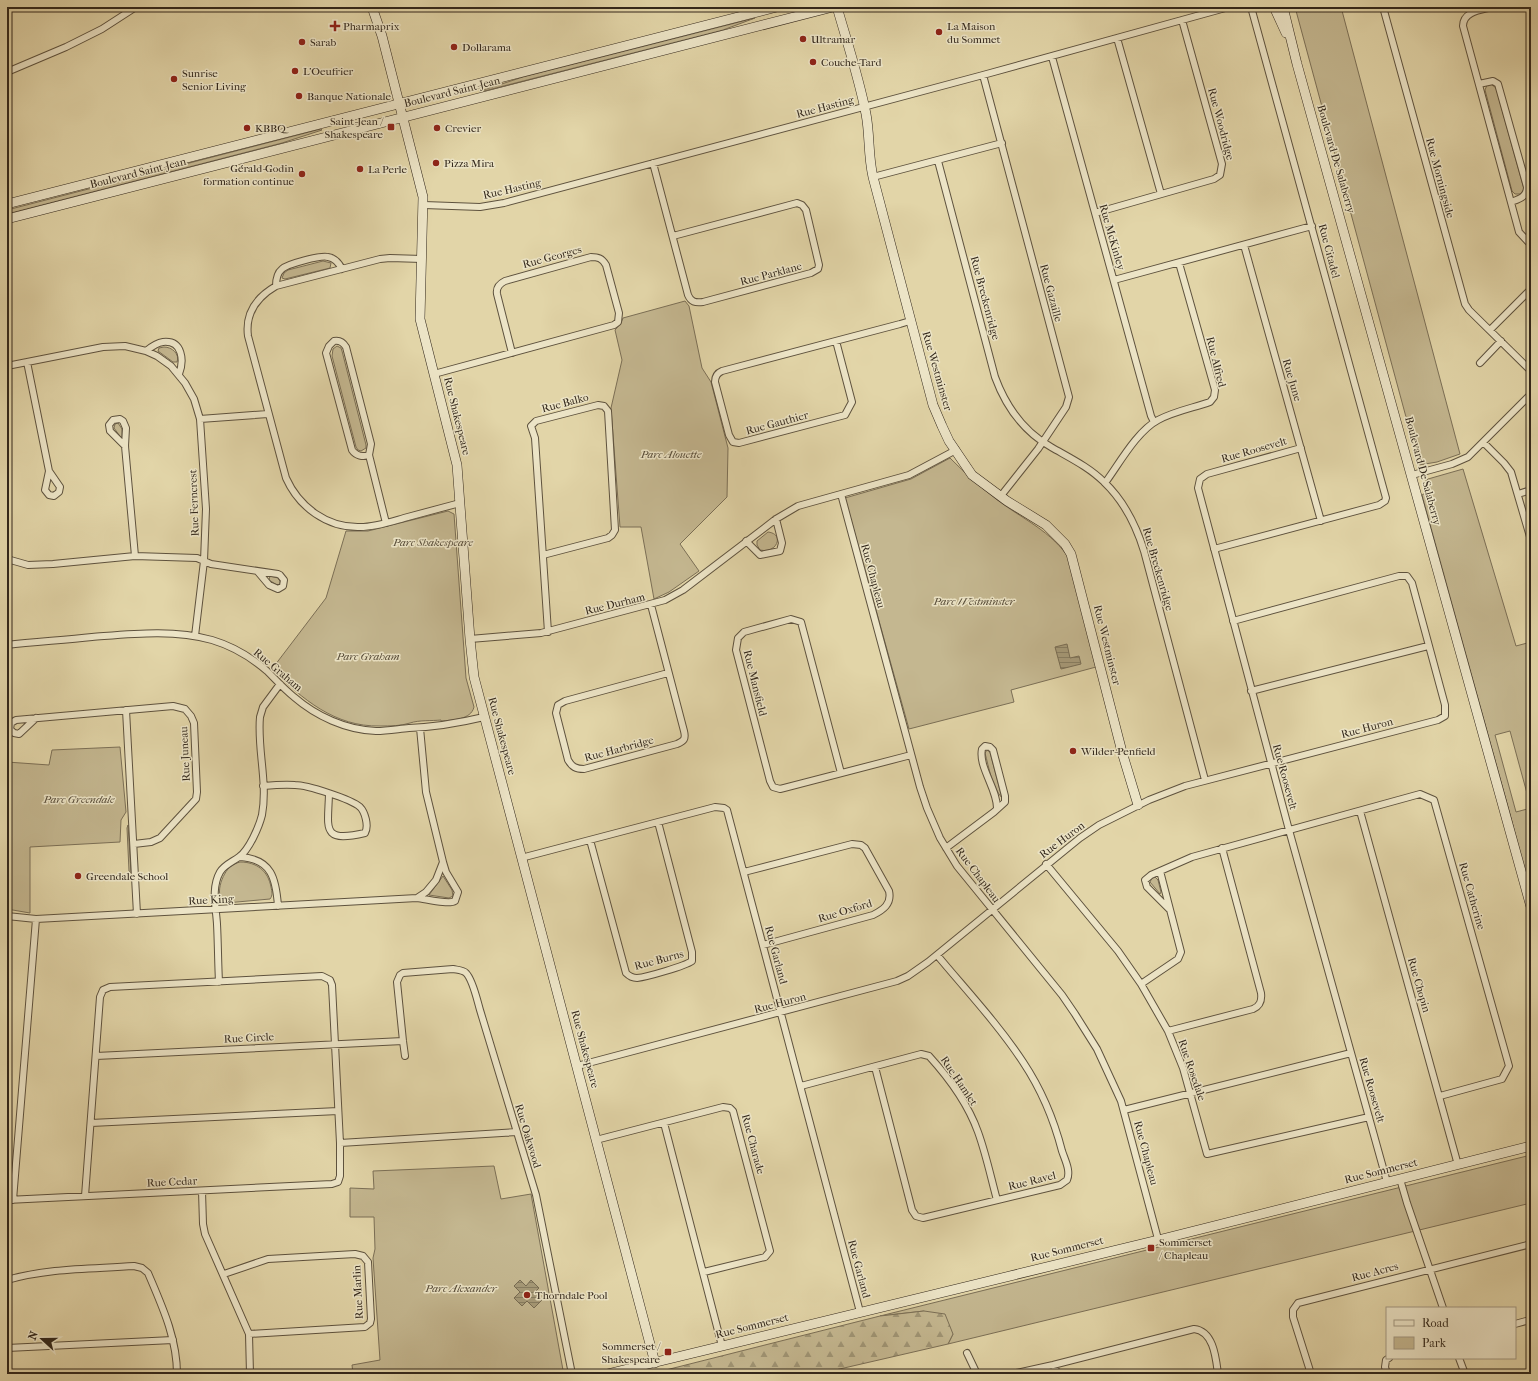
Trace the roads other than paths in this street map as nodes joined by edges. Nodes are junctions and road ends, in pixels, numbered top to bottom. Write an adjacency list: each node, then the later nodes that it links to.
1 (136, 7): 16 (street)
2 (372, 7): 19 (street, Rue Shakespeare)
3 (777, 7): 19 (street, Boulevard Saint-Jean)
4 (833, 7): 21 (street, Boulevard Saint-Jean)
5 (838, 7): 20 (street, Rue Westminster)
6 (1229, 7): 12 (street, Rue Hasting)
7 (1251, 7): 32 (street, Rue Citadel)
8 (1274, 7): 14 (street, Boulevard De Salaberry)
9 (1283, 7): 14 (street, Boulevard De Salaberry)
10 (1383, 7): 43 (street, Rue Morningside)
11 (1493, 7): 18 (street)
12 (1182, 20): 13 (street, Rue Hasting); 26 (street, Rue Woodridge)
13 (1117, 38): 15 (street, Rue Hasting); 26 (street)
14 (1292, 43): 65 (street, Boulevard De Salaberry)
15 (1052, 56): 17 (street, Rue Hasting); 30 (street, Rue McKinley)
16 (7, 72)
17 (983, 75): 20 (street, Rue Hasting); 22 (street, Rue Gazaille)
18 (1479, 84): 27 (street); 27 (street)
19 (399, 104): 21 (street, Rue Shakespeare); 28 (street, Boulevard Saint-Jean)
20 (864, 107): 24 (street, Rue Hasting); 25 (street, Rue Westminster)
21 (403, 118): 29 (street, Rue Shakespeare); 31 (street, Boulevard Saint-Jean)
22 (1002, 143): 23 (street); 58 (street, Rue Gazaille)
23 (938, 161): 25 (street); 58 (street, Rue Breckenridge)
24 (653, 163): 29 (street, Rue Hasting); 33 (street, Rue Parklane)
25 (873, 178): 42 (street, Rue Westminster)
26 (1160, 194): 30 (street, Rue Woodridge)
27 (1511, 202): 35 (street)
28 (7, 204)
29 (424, 205): 36 (street, Rue Shakespeare)
30 (1095, 213): 39 (street, Rue McKinley)
31 (7, 219)
32 (1312, 226): 34 (street); 73 (street, Rue Citadel)
33 (673, 236): 33 (street, Rue Parklane)
34 (1244, 245): 37 (street); 61 (street, Rue June)
35 (1531, 245)
36 (422, 259): 38 (street); 53 (street, Rue Shakespeare)
37 (1179, 262): 39 (street); 57 (street, Rue Alfred)
38 (342, 269): 40 (street); 40 (street)
39 (1114, 280): 57 (street, Rue McKinley)
40 (276, 286): 55 (street)
41 (1531, 289): 43 (street)
42 (910, 321): 44 (street, Rue Gauthier); 62 (street, Rue Westminster)
43 (1490, 330): 45 (street, Rue Morningside)
44 (836, 341): 44 (street, Rue Gauthier)
45 (1501, 341): 49 (street); 51 (street, Rue Morningside)
46 (146, 351): 48 (street, Rue Ferncrest); 52 (street, Rue Ferncrest); 52 (street)
47 (512, 352): 47 (street, Rue Georges); 53 (street, Rue Georges)
48 (27, 362): 50 (street, Rue Ferncrest); 64 (street)
49 (1480, 363)
50 (7, 366)
51 (1531, 371)
52 (179, 374): 56 (street, Rue Ferncrest)
53 (434, 374): 71 (street, Rue Shakespeare)
54 (1531, 394): 59 (street)
55 (268, 414): 56 (street); 74 (street)
56 (200, 419): 81 (street, Rue Ferncrest)
57 (1154, 422): 66 (street, Rue Alfred)
58 (1043, 442): 66 (street, Rue Breckenridge); 70 (street, Rue Gazaille)
59 (1484, 443): 65 (street); 69 (street)
60 (125, 446): 79 (street)
61 (1301, 448): 73 (street, Rue June); 77 (street, Rue Roosevelt)
62 (956, 450): 68 (street, Rue Durham); 70 (street, Rue Westminster)
63 (369, 455): 63 (street); 74 (street)
64 (49, 471)
65 (1412, 475): 120 (street, Boulevard De Salaberry)
66 (1105, 483): 100 (street, Rue Breckenridge)
67 (1531, 490): 69 (street)
68 (841, 494): 72 (street, Rue Durham); 97 (street, Rue Chapleau)
69 (1518, 494): 75 (street)
70 (1000, 497): 103 (street, Rue Westminster)
71 (460, 503): 74 (street); 87 (street, Rue Shakespeare)
72 (776, 519): 76 (street, Rue Durham); 76 (street)
73 (1321, 521): 77 (street)
74 (386, 524)
75 (1531, 540)
76 (746, 541): 83 (street, Rue Durham)
77 (1214, 549): 84 (street, Rue Roosevelt)
78 (543, 555): 78 (street, Rue Balko); 85 (street, Rue Balko)
79 (135, 556): 80 (street); 81 (street)
80 (7, 559)
81 (204, 561): 82 (street); 86 (street, Rue Ferncrest)
82 (258, 572)
83 (651, 605): 85 (street, Rue Durham); 90 (street, Rue Harbridge)
84 (1233, 621): 89 (street, Rue Huron); 92 (street, Rue Roosevelt)
85 (548, 632): 87 (street, Rue Durham)
86 (194, 636): 88 (street, Rue Graham); 91 (street, Rue Graham)
87 (470, 639): 94 (street, Rue Shakespeare)
88 (7, 645)
89 (1428, 646): 92 (street); 98 (street, Rue Huron)
90 (668, 673): 90 (street, Rue Harbridge)
91 (280, 684): 96 (street, Rue Graham); 101 (street)
92 (1251, 691): 98 (street, Rue Roosevelt)
93 (126, 710): 95 (street, Rue Juneau); 109 (street); 109 (street, Rue Juneau)
94 (484, 717): 96 (street, Rue Graham); 113 (street, Rue Shakespeare)
95 (36, 718)
96 (420, 728): 114 (street, Rue King)
97 (911, 755): 99 (street, Rue Mansfield); 110 (street, Rue Chapleau)
98 (1271, 764): 100 (street, Rue Huron); 107 (street, Rue Roosevelt)
99 (841, 773): 99 (street, Rue Mansfield)
100 (1205, 780): 103 (street, Rue Huron)
101 (264, 786): 102 (street); 112 (street)
102 (329, 794): 102 (street)
103 (1138, 805): 115 (street, Rue Huron)
104 (997, 809): 104 (street); 110 (street)
105 (1360, 811): 107 (street, Rue Catherine); 142 (street, Rue Chopin); 142 (street, Rue Catherine)
106 (658, 822): 108 (street, Rue Garland); 108 (street, Rue Burns); 117 (street, Rue Garland)
107 (1289, 830): 111 (street, Rue Catherine); 135 (street, Rue Roosevelt)
108 (590, 840): 113 (street, Rue Garland)
109 (134, 844): 124 (street)
110 (946, 848): 122 (street, Rue Chapleau)
111 (1222, 848): 116 (street, Rue Catherine); 132 (street)
112 (240, 857): 119 (street); 121 (street)
113 (521, 858): 138 (street, Rue Shakespeare)
114 (443, 862): 118 (street); 118 (street, Rue King)
115 (1046, 864): 122 (street, Rue Huron); 130 (street, Rue Rosedale)
116 (1160, 871): 123 (street); 123 (street, Rue Catherine)
117 (744, 872): 127 (street, Rue Garland); 127 (street, Rue Oxford)
118 (417, 898): 119 (street, Rue King)
119 (278, 906): 121 (street, Rue King)
120 (1531, 906)
121 (216, 910): 124 (street, Rue King); 129 (street)
122 (992, 910): 128 (street, Rue Huron); 143 (street, Rue Chapleau)
123 (1170, 910): 130 (street)
124 (137, 914): 126 (street, Rue King)
125 (7, 916): 126 (street, Rue King)
126 (36, 919): 157 (street)
127 (763, 945): 131 (street, Rue Garland)
128 (937, 955): 131 (street, Rue Huron); 158 (street, Rue Ravel)
129 (219, 982): 134 (street); 136 (street)
130 (1141, 984): 132 (street, Rue Rosedale)
131 (781, 1013): 138 (street, Rue Huron); 140 (street, Rue Garland)
132 (1168, 1031): 141 (street, Rue Rosedale)
133 (402, 1041): 134 (street, Rue Circle); 137 (street); 148 (street, Rue Oakwood)
134 (335, 1044): 136 (street, Rue Circle); 144 (street)
135 (1351, 1053): 141 (street); 145 (street, Rue Roosevelt)
136 (96, 1056): 146 (street)
137 (405, 1056)
138 (577, 1066): 149 (street, Rue Shakespeare)
139 (875, 1067): 140 (street, Rue Hamlet); 158 (street, Rue Hamlet); 158 (street, Rue Ravel)
140 (801, 1086): 166 (street, Rue Garland)
141 (1191, 1093): 143 (street); 145 (street, Rue Rosedale)
142 (1440, 1096): 152 (street, Rue Chopin)
143 (1124, 1110): 159 (street, Rue Chapleau)
144 (338, 1111): 146 (street); 150 (street)
145 (1369, 1117): 154 (street, Rue Roosevelt)
146 (91, 1123): 156 (street)
147 (664, 1123): 149 (street, Rue Charade); 162 (street); 162 (street, Rue Charade)
148 (517, 1132): 150 (street); 180 (street, Rue Oakwood)
149 (596, 1140): 176 (street, Rue Shakespeare)
150 (340, 1143): 155 (street, Rue Cedar)
151 (1531, 1146): 152 (street, Rue Sommerset)
152 (1458, 1164): 153 (street, Rue Sommerset)
153 (1400, 1179): 154 (street, Rue Sommerset); 161 (street)
154 (1387, 1182): 159 (street, Rue Sommerset)
155 (202, 1191): 156 (street, Rue Cedar); 163 (street)
156 (85, 1196): 157 (street, Rue Cedar)
157 (10, 1200)
158 (997, 1200)
159 (1158, 1240): 166 (street, Rue Sommerset)
160 (1531, 1244): 161 (street, Rue Acres)
161 (1430, 1268): 165 (street); 186 (street, Rue Acres)
162 (704, 1272): 171 (street)
163 (224, 1274): 169 (street); 169 (street, Rue Marlin)
164 (7, 1280): 170 (street)
165 (1443, 1307)
166 (860, 1312): 171 (street, Rue Sommerset)
167 (1531, 1322): 168 (street)
168 (1516, 1324)
169 (249, 1334): 179 (street)
170 (173, 1340): 172 (street); 178 (street)
171 (722, 1346): 176 (street, Rue Sommerset)
172 (7, 1348)
173 (966, 1353): 182 (street)
174 (1388, 1359): 187 (street)
175 (1459, 1359): 188 (street)
176 (655, 1362): 181 (street, Rue Sommerset)
177 (1053, 1365): 183 (street); 184 (street); 185 (street)
178 (177, 1374)
179 (250, 1374)
180 (572, 1374)
181 (607, 1374)
182 (977, 1374)
183 (1012, 1374)
184 (1058, 1374)
185 (1218, 1374)
186 (1311, 1374)
187 (1387, 1374)
188 (1465, 1374)

